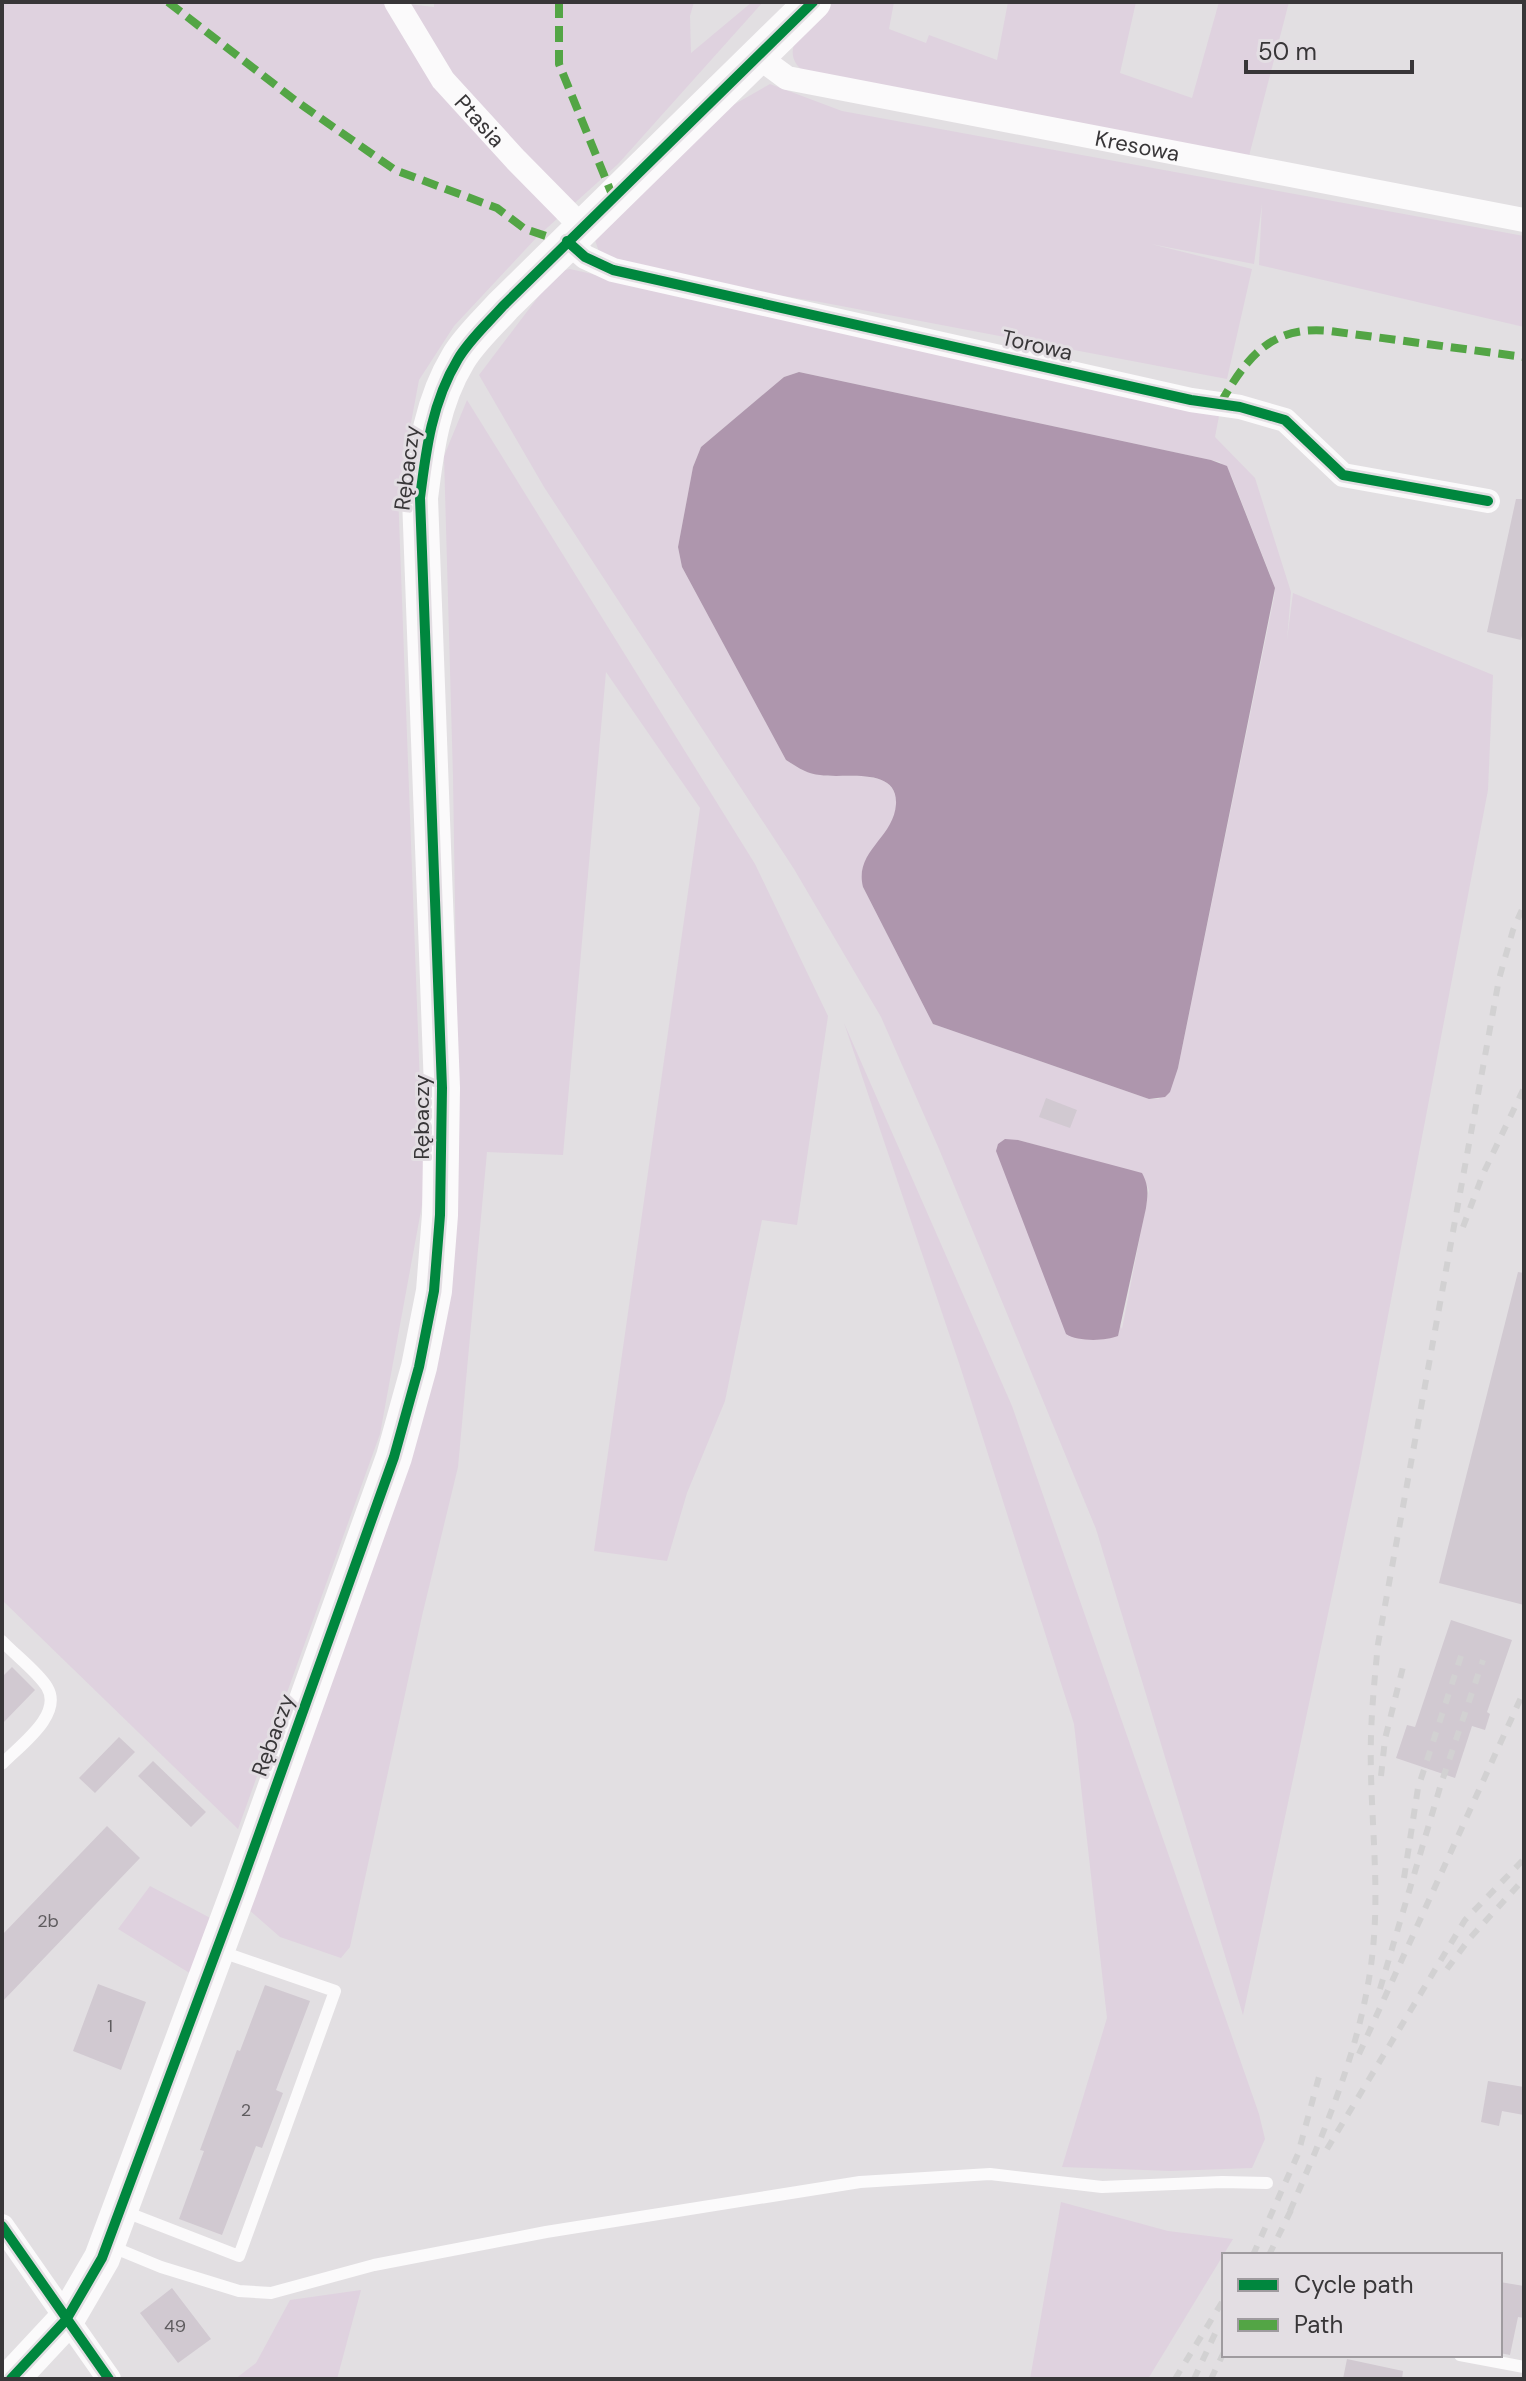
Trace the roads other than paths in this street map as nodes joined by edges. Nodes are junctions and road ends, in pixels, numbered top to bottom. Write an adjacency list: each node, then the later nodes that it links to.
1 (396, 2): 5 (street, Ptasia)
2 (813, 2): 3 (street, Rębaczy)
3 (757, 56): 4 (street, Kresowa); 5 (street, Rębaczy)
4 (1524, 220)
5 (575, 234): 6 (street, Torowa); 9 (street, Rębaczy)
6 (1488, 501)
7 (2, 1641): 8 (lane)
8 (2, 1764)
9 (216, 1950): 11 (street, Rębaczy); 11 (lane)
10 (1267, 2183): 13 (lane)
11 (120, 2209): 13 (street, Rębaczy)
12 (2, 2226): 14 (street)
13 (107, 2245): 14 (street, Rębaczy)
14 (66, 2320): 17 (street, Rębaczy); 18 (street)
15 (1471, 2357): 16 (lane)
16 (1524, 2367)
17 (11, 2379)
18 (109, 2379)

